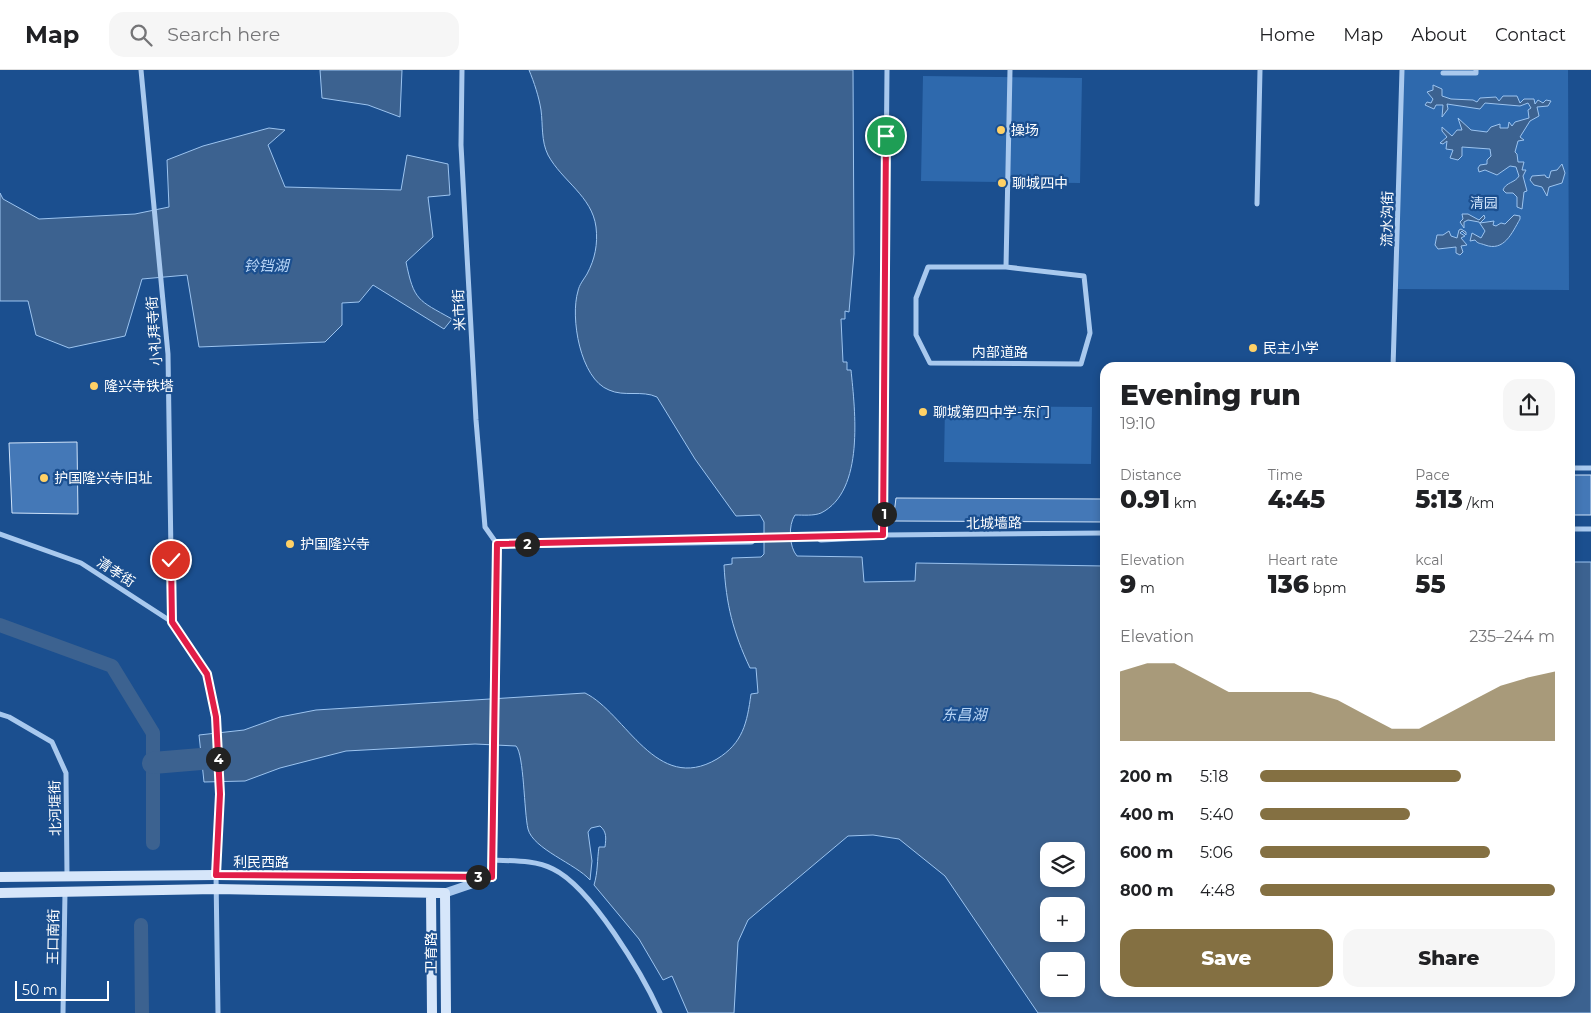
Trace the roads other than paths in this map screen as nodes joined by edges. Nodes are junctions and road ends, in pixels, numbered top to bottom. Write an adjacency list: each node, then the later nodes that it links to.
1 (141, 70): 22 (street, 小礼拜寺街)
2 (462, 70): 21 (street, 米市街)
3 (887, 70): 18 (street)
4 (1010, 70): 10 (street)
5 (1260, 70): 9 (street)
6 (1402, 70): 11 (street, 流水沟街)
7 (1476, 70): 8 (street)
8 (1443, 73)
9 (1257, 204)
10 (1006, 267): 10 (street, 内部道路)
11 (1393, 362)
12 (1575, 468): 13 (street)
13 (1591, 468)
14 (1575, 529): 15 (street)
15 (1591, 529)
16 (1100, 533): 18 (street, 北城墙路)
17 (0, 534): 22 (street, 清孝街)
18 (883, 535): 19 (street)
19 (821, 538)
20 (751, 540): 21 (street)
21 (497, 544): 24 (street)
22 (172, 622): 25 (street, 清孝街)
23 (0, 714): 26 (street, 北河堐街)
24 (493, 860): 28 (street); 38 (street)
25 (216, 875): 26 (main road, 利民西路); 28 (main road, 利民西路); 29 (street, 清孝街)
26 (67, 876): 27 (main road, 利民西路)
27 (0, 877)
28 (492, 877): 32 (street)
29 (216, 889): 30 (main road, 利民西路); 31 (main road, 利民西路); 35 (street, 清孝街)
30 (64, 892): 33 (main road, 利民西路); 34 (street, 王口南街)
31 (431, 892): 32 (main road, 利民西路); 36 (main road, 卫育路)
32 (444, 892): 37 (main road, 卫育路)
33 (0, 893)
34 (63, 1013)
35 (218, 1013)
36 (432, 1013)
37 (446, 1013)
38 (660, 1013)

